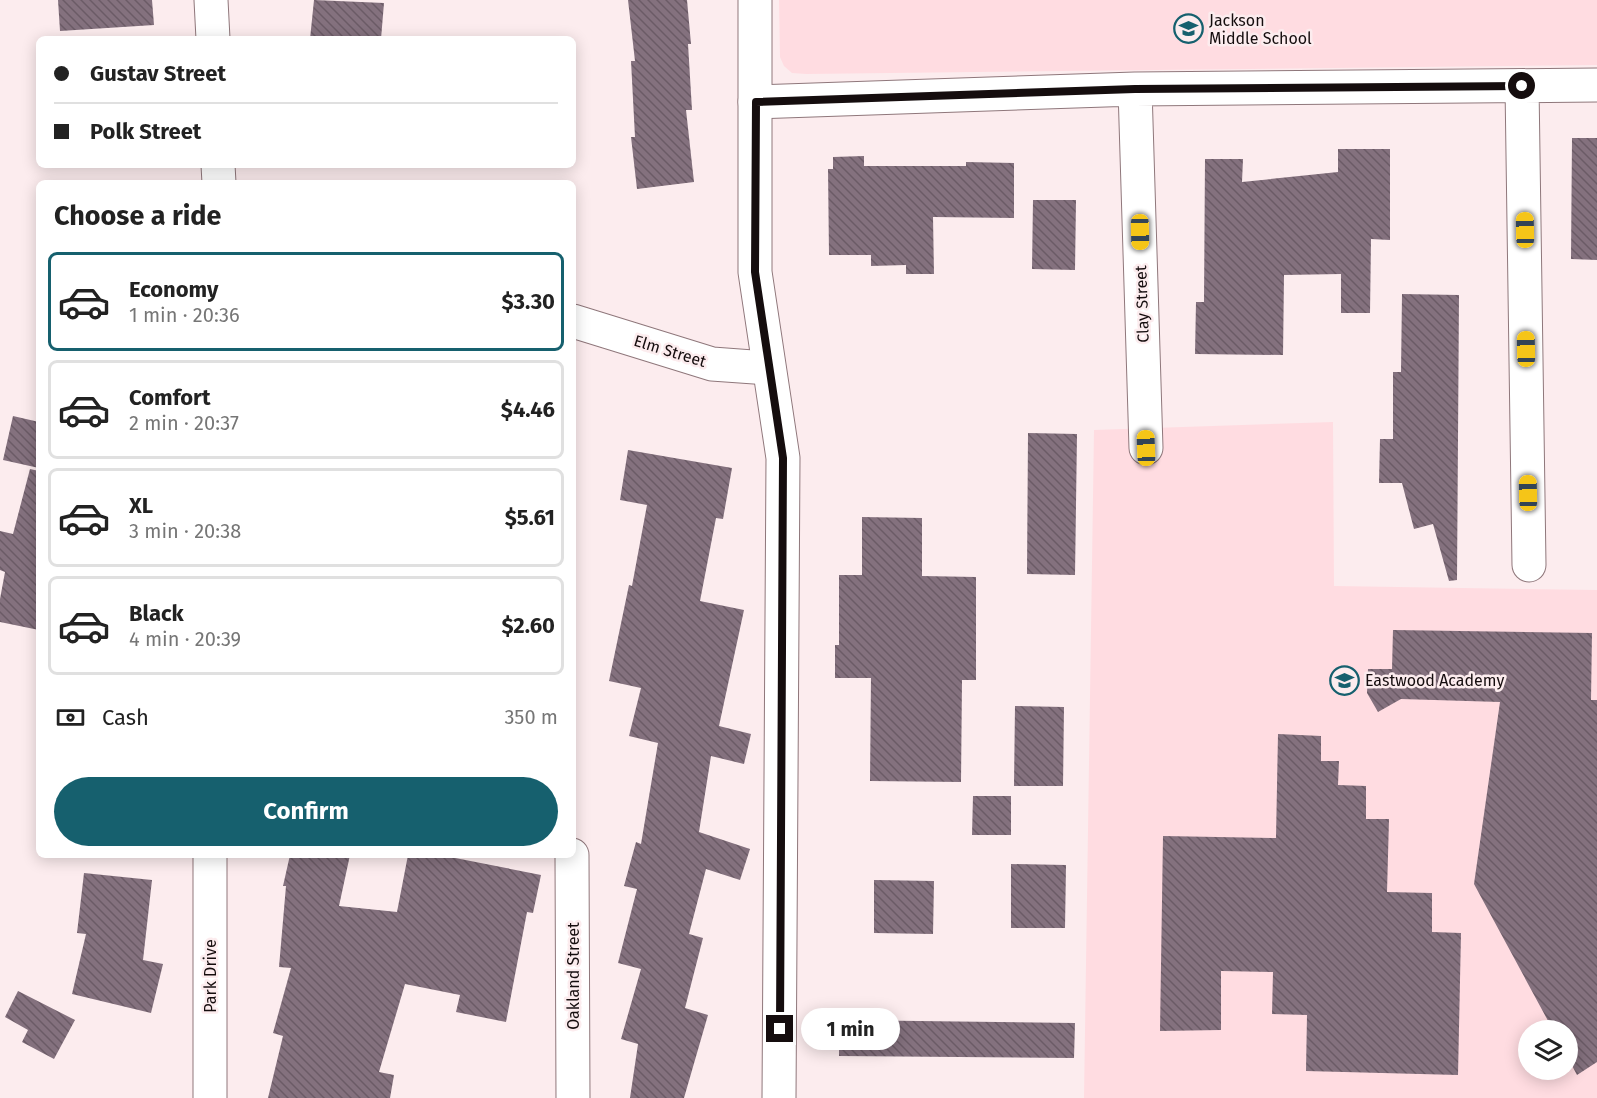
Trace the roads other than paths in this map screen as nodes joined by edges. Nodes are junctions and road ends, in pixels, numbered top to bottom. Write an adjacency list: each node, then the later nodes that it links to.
1 (211, 0): 3 (street)
2 (755, 0): 7 (street)
3 (213, 36)
4 (1597, 85): 5 (street)
5 (1522, 86): 6 (street); 11 (street)
6 (1135, 89): 7 (street); 10 (street, Clay Street)
7 (756, 102): 9 (street)
8 (576, 322): 9 (street, Elm Street)
9 (768, 368): 16 (street)
10 (1146, 448)
11 (1530, 565)
12 (210, 858): 14 (street, Park Drive)
13 (572, 858): 15 (street, Oakland Street)
14 (210, 1098)
15 (573, 1098)
16 (779, 1098)

